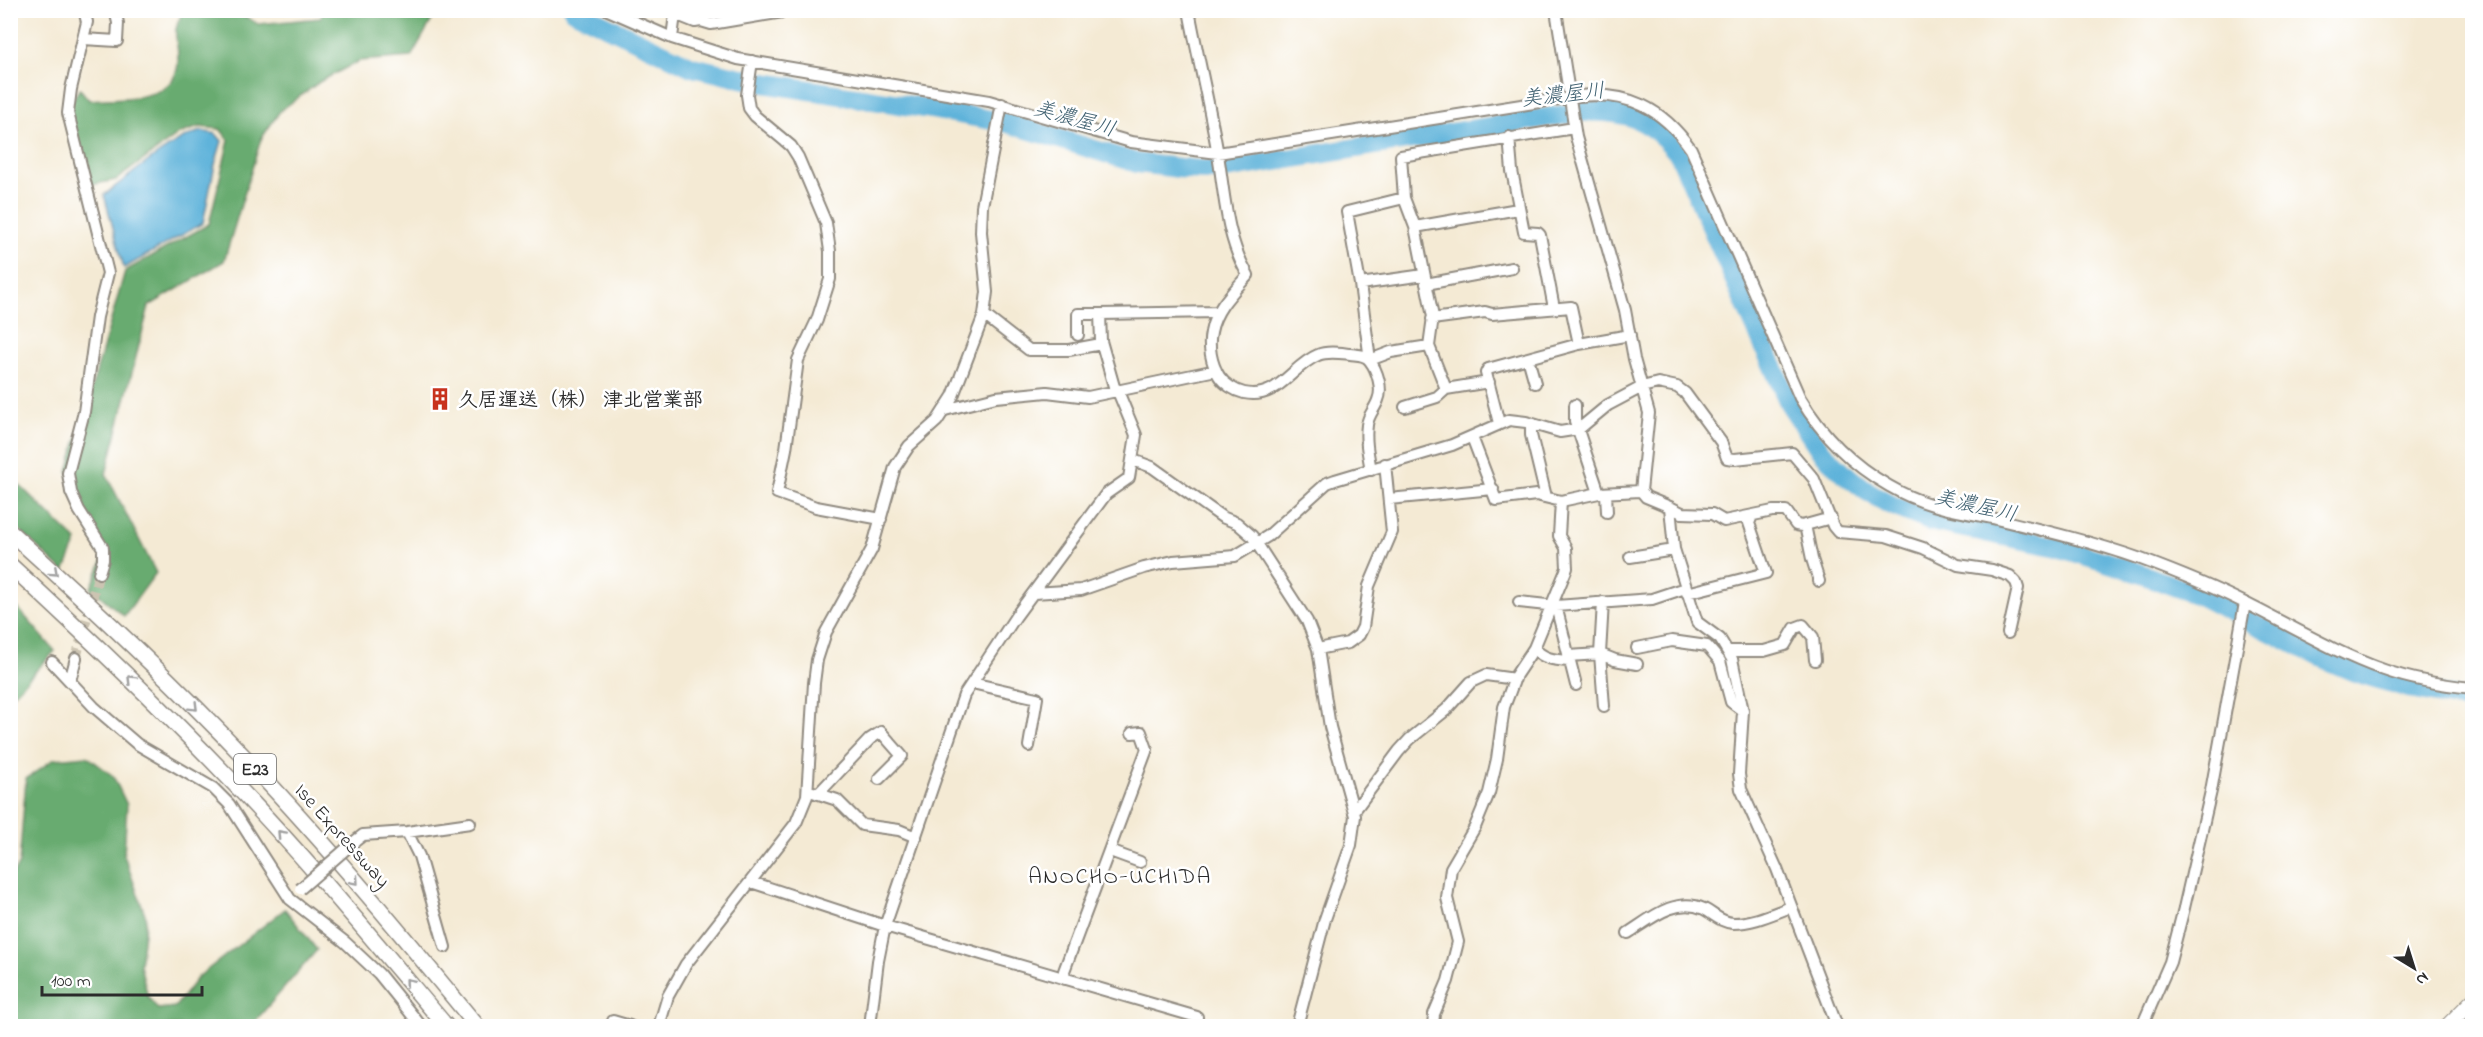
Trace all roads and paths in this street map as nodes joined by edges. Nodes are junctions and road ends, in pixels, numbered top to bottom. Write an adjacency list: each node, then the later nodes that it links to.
1 (84, 10): 8 (street)
2 (115, 10): 8 (street)
3 (608, 10): 9 (street)
4 (795, 10): 7 (street)
5 (1188, 10): 15 (street)
6 (1556, 10): 11 (street)
7 (674, 12): 9 (street)
8 (83, 39): 67 (street)
9 (672, 39): 10 (street)
10 (751, 66): 12 (street); 60 (street)
11 (1569, 101): 13 (street); 15 (street); 74 (street)
12 (1001, 108): 15 (street); 25 (street)
13 (1573, 126): 14 (street); 28 (street)
14 (1509, 137): 16 (street); 17 (street)
15 (1218, 156): 23 (street)
16 (1404, 198): 18 (street); 21 (street)
17 (1518, 209): 18 (street); 22 (street)
18 (1416, 227): 20 (street)
19 (1512, 268): 20 (street)
20 (1425, 279): 21 (street); 26 (street)
21 (1360, 284): 33 (street)
22 (1554, 308): 26 (street); 30 (street)
23 (1218, 312): 24 (street); 34 (street)
24 (1100, 314): 27 (street); 29 (street)
25 (984, 315): 29 (street); 42 (street)
26 (1432, 319): 31 (street)
27 (1078, 335)
28 (1630, 335): 30 (street); 37 (street)
29 (1101, 344): 38 (street)
30 (1580, 344): 32 (street)
31 (1429, 346): 33 (street); 39 (street)
32 (1528, 358): 35 (street); 36 (street)
33 (1370, 360): 34 (street); 49 (street)
34 (1216, 370): 38 (street)
35 (1489, 382): 39 (street); 43 (street)
36 (1535, 383)
37 (1642, 387): 45 (street); 51 (street); 59 (street)
38 (1116, 389): 42 (street); 47 (street)
39 (1446, 389): 41 (street)
40 (1575, 405): 45 (street)
41 (1405, 407)
42 (945, 410): 60 (street)
43 (1499, 423): 44 (street); 46 (street)
44 (1531, 424): 45 (street); 53 (street)
45 (1579, 429): 52 (street)
46 (1472, 436): 48 (street); 50 (street)
47 (1133, 460): 63 (street); 70 (street)
48 (1386, 464): 49 (street); 54 (street)
49 (1371, 470): 63 (street)
50 (1493, 489): 53 (street); 54 (street)
51 (1641, 491): 52 (street); 56 (street)
52 (1603, 494): 55 (street); 57 (street)
53 (1546, 497): 55 (street)
54 (1389, 499): 78 (street)
55 (1560, 501): 73 (street)
56 (1670, 507): 58 (street); 64 (street)
57 (1606, 512)
58 (1752, 516): 61 (street); 69 (street)
59 (1831, 518): 61 (street); 75 (street)
60 (881, 519): 96 (street)
61 (1805, 525): 68 (street)
62 (10, 532): 114 (highway, Ise Expressway / E23, one-way to 114)
63 (1257, 544): 70 (street); 78 (street)
64 (1674, 550): 65 (street); 69 (street)
65 (1630, 558)
66 (10, 565): 113 (highway, E23, one-way to 66)
67 (99, 573)
68 (1819, 580)
69 (1686, 590): 72 (street); 79 (street)
70 (1034, 593): 88 (street)
71 (1519, 602): 73 (street)
72 (1603, 602): 73 (street); 80 (street)
73 (1554, 605): 76 (street); 82 (street)
74 (2244, 607): 90 (street); 122 (street)
75 (2008, 633)
76 (1534, 648): 82 (street); 86 (street)
77 (1637, 648): 92 (street)
78 (1318, 649): 97 (street)
79 (1729, 651): 83 (street); 92 (street)
80 (1600, 654): 82 (street); 85 (street); 91 (street)
81 (76, 658): 87 (street)
82 (1568, 659): 89 (street)
83 (1815, 660)
84 (52, 662): 87 (street)
85 (1637, 664)
86 (1515, 679): 97 (street); 120 (street)
87 (70, 681): 104 (street)
88 (972, 683): 94 (street); 100 (street)
89 (1576, 685)
90 (2472, 688)
91 (1604, 706)
92 (1743, 711): 105 (street)
93 (1132, 733): 101 (street)
94 (1029, 746)
95 (879, 779): 96 (street)
96 (812, 792): 100 (street); 103 (street)
97 (1354, 811): 119 (street)
98 (470, 823): 99 (street)
99 (407, 832): 104 (street, bridge); 108 (street)
100 (916, 837): 106 (street)
101 (1110, 852): 102 (street); 109 (street)
102 (1140, 862)
103 (750, 882): 106 (street); 116 (street)
104 (290, 899): 112 (street)
105 (1791, 907): 107 (street); 121 (street)
106 (885, 926): 109 (street); 117 (street)
107 (1628, 933)
108 (445, 947)
109 (1065, 979): 118 (street)
110 (2472, 1001): 123 (main road)
111 (613, 1021): 115 (street)
112 (421, 1026)
113 (446, 1026)
114 (477, 1026)
115 (630, 1026)
116 (659, 1026)
117 (870, 1026)
118 (1196, 1026)
119 (1297, 1026)
120 (1433, 1026)
121 (1837, 1026)
122 (2142, 1026)
123 (2447, 1026)

